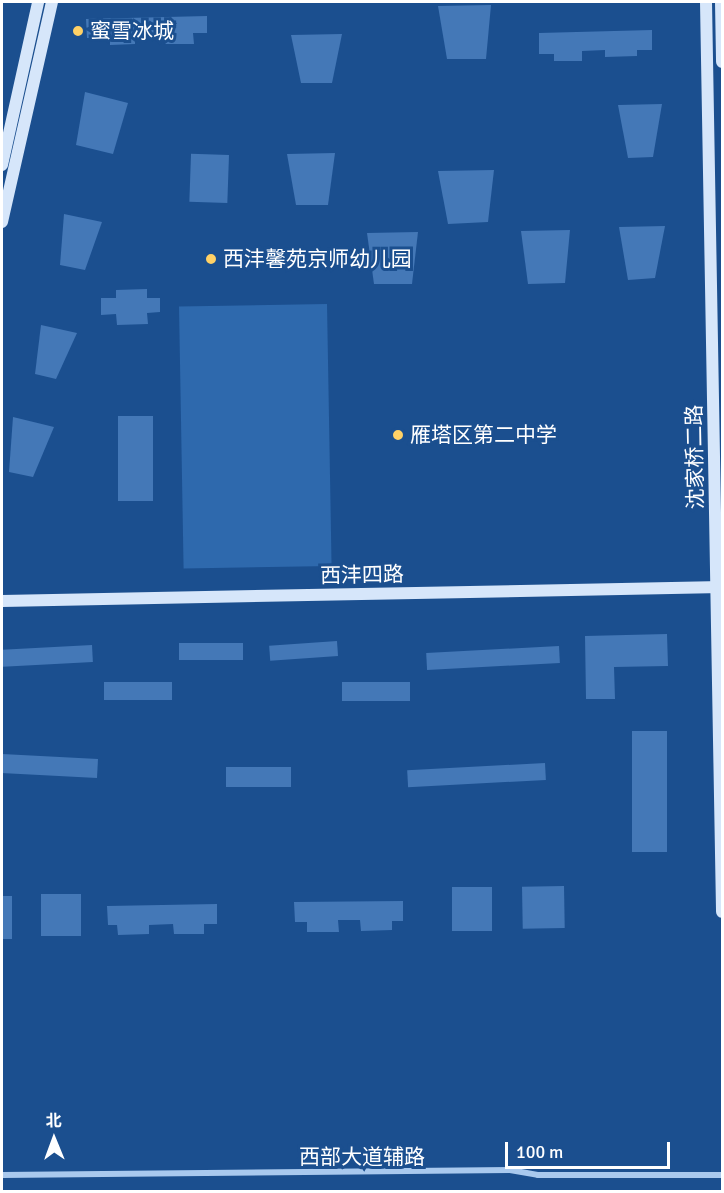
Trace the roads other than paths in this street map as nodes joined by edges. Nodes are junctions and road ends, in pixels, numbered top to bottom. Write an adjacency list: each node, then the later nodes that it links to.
1 (38, 2): 6 (street)
2 (52, 2): 7 (street)
3 (706, 2): 8 (street, 沈家桥二路)
4 (722, 2): 5 (street)
5 (723, 62)
6 (2, 165)
7 (2, 222)
8 (720, 587): 9 (street, 西沣四路); 10 (street, 沈家桥二路)
9 (2, 601)
10 (723, 912)
11 (2, 1175): 12 (street, 西部大道辅路)
12 (723, 1175)

